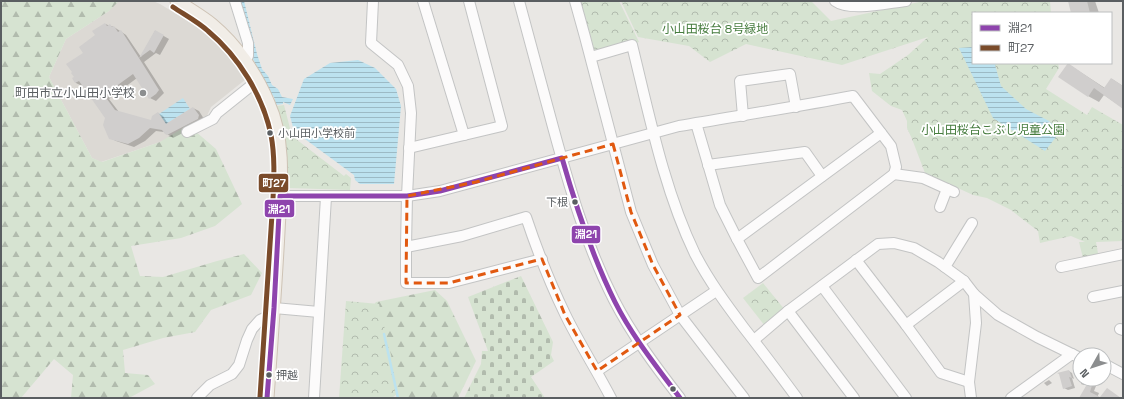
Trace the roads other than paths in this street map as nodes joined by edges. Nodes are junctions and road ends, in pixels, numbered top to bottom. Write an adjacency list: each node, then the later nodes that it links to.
1 (177, 1): 11 (main road)
2 (235, 1): 11 (street)
3 (374, 1): 21 (street)
4 (424, 1): 19 (street)
5 (469, 1): 19 (street)
6 (519, 1): 22 (street)
7 (575, 1): 10 (street)
8 (835, 1): 9 (street)
9 (906, 1)
10 (591, 57): 17 (street); 20 (street)
11 (245, 61): 12 (main road)
12 (257, 81): 16 (street); 26 (main road)
13 (796, 107): 14 (street); 14 (street); 18 (street)
14 (743, 116): 15 (street)
15 (696, 124): 17 (street); 23 (street)
16 (187, 132)
17 (654, 133): 20 (street); 40 (street)
18 (881, 133): 24 (street); 25 (street)
19 (464, 135): 21 (street)
20 (613, 144): 22 (street); 47 (street)
21 (409, 148): 27 (street)
22 (562, 158): 27 (street); 50 (street)
23 (708, 165): 25 (street); 31 (street)
24 (894, 174): 29 (street); 31 (street)
25 (822, 176): 31 (street)
26 (280, 196): 28 (street); 44 (main road)
27 (406, 196): 28 (street); 32 (street)
28 (326, 197): 45 (street)
29 (940, 207)
30 (972, 223): 36 (street)
31 (737, 239)
32 (406, 247): 34 (street); 34 (street)
33 (1123, 254): 37 (street)
34 (542, 259): 54 (street)
35 (856, 260): 36 (street); 39 (street); 48 (street)
36 (945, 267): 38 (street)
37 (1061, 267)
38 (964, 281): 42 (street); 48 (street)
39 (822, 286): 46 (street); 65 (street)
40 (716, 291): 47 (street); 49 (street)
41 (1123, 291): 43 (street)
42 (974, 294): 51 (street); 56 (street)
43 (1093, 297)
44 (273, 311): 45 (street); 57 (street); 58 (main road)
45 (319, 312): 59 (street)
46 (788, 312): 49 (street); 64 (street)
47 (680, 315): 50 (street); 62 (street)
48 (906, 325): 56 (street)
49 (754, 340): 63 (street)
50 (639, 343): 54 (street); 61 (street)
51 (1072, 354)
52 (1072, 359): 67 (street)
53 (1112, 368): 55 (street)
54 (597, 371): 60 (street)
55 (1123, 374)
56 (969, 382): 66 (street)
57 (197, 398)
58 (267, 398)
59 (314, 398)
60 (611, 398)
61 (680, 398)
62 (744, 398)
63 (797, 398)
64 (854, 398)
65 (906, 398)
66 (971, 398)
67 (1011, 398)

